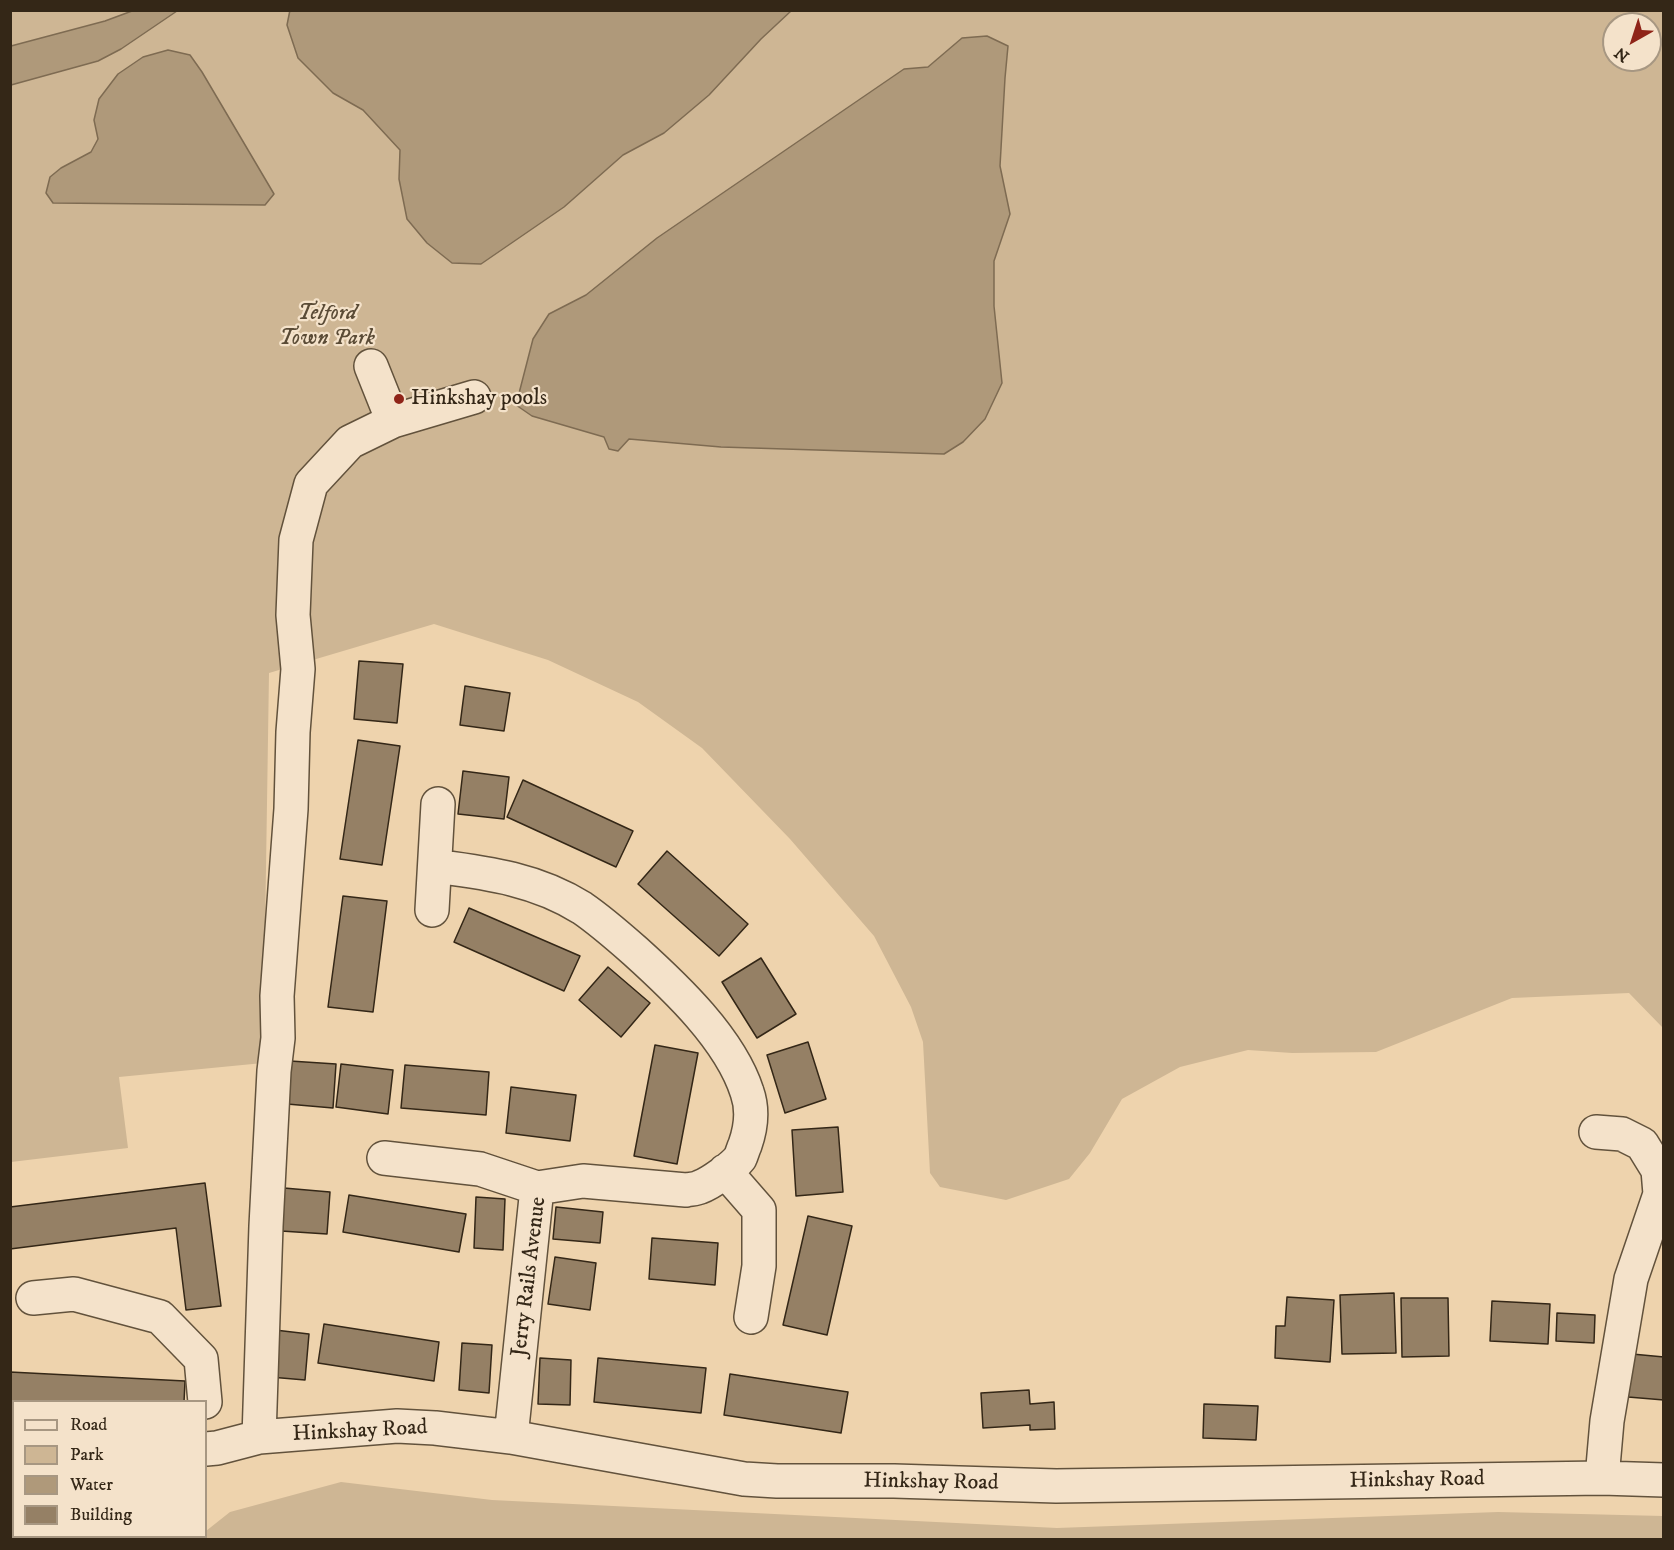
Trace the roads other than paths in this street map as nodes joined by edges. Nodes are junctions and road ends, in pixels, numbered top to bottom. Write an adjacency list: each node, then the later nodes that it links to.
1 (371, 366): 3 (street)
2 (474, 397): 3 (street)
3 (393, 421): 14 (street)
4 (438, 804): 5 (street)
5 (435, 866): 6 (street); 9 (street, Jerry Rails Avenue)
6 (432, 910)
7 (1596, 1132): 17 (street)
8 (384, 1158): 10 (street)
9 (725, 1171): 10 (street, Jerry Rails Avenue); 12 (street)
10 (537, 1188): 15 (street, Jerry Rails Avenue)
11 (33, 1298): 13 (street)
12 (751, 1317)
13 (205, 1400)
14 (259, 1437): 15 (street, Hinkshay Road); 16 (street, Hinkshay Road)
15 (511, 1437): 17 (street, Hinkshay Road)
16 (207, 1449)
17 (1602, 1478): 18 (street, Hinkshay Road)
18 (1664, 1480)

